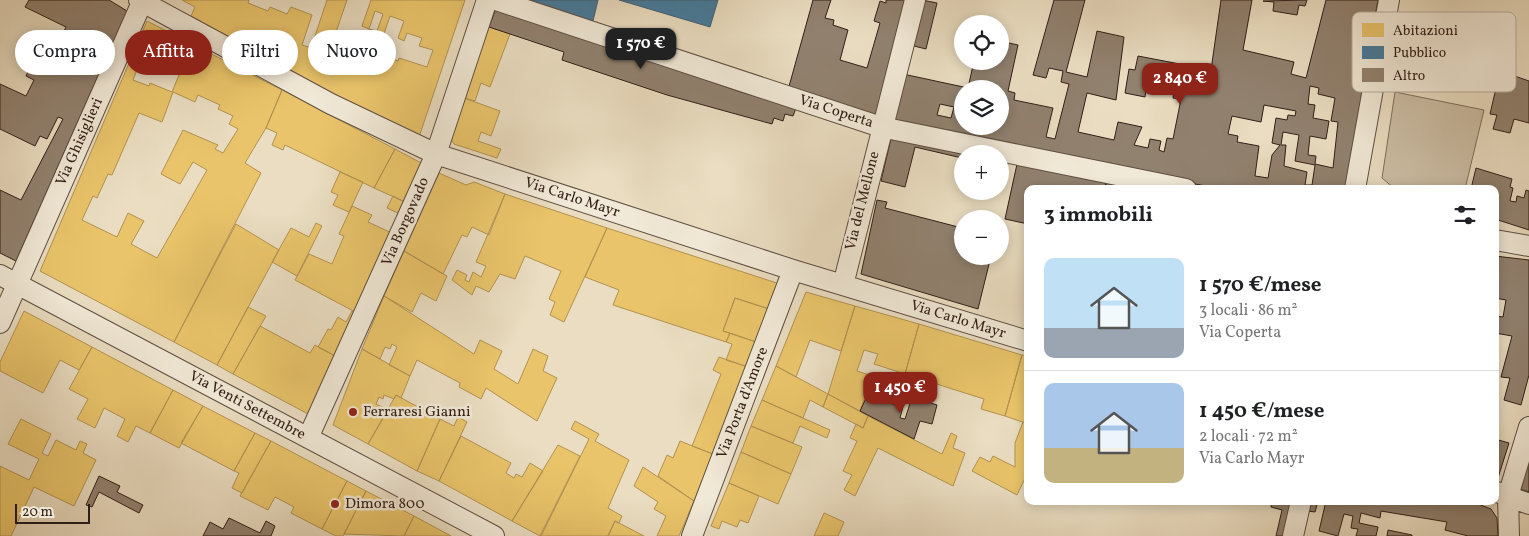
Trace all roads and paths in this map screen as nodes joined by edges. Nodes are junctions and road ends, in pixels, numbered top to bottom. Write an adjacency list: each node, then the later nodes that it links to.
1 (486, 0): 7 (street, Via Borgovado)
2 (496, 0): 6 (street, Via Coperta)
3 (915, 0): 6 (street, Via del Mellone)
4 (141, 1): 7 (street, Via Carlo Mayr); 14 (street, Via Ghisiglieri)
5 (1372, 92): 9 (street)
6 (882, 128): 8 (street, Via Coperta); 15 (street, Via del Mellone)
7 (436, 154): 12 (street, Via Carlo Mayr); 19 (street, Via Borgovado)
8 (1166, 185)
9 (1356, 185)
10 (1499, 241): 11 (street)
11 (1529, 246)
12 (793, 270): 15 (street, Via Carlo Mayr); 24 (street, Via Porta d'Amore)
13 (0, 275): 14 (street, Via Venti Settembre)
14 (18, 285): 16 (street, Via Ghisiglieri); 19 (street, Via Venti Settembre)
15 (843, 285): 17 (street, Via Carlo Mayr)
16 (0, 323)
17 (1024, 340)
18 (1529, 427): 20 (street)
19 (308, 438): 23 (street, Via Venti Settembre)
20 (1502, 494): 21 (street); 26 (street)
21 (1529, 504)
22 (1300, 505): 25 (street)
23 (494, 536)
24 (692, 536)
25 (1293, 536)
26 (1509, 536)

